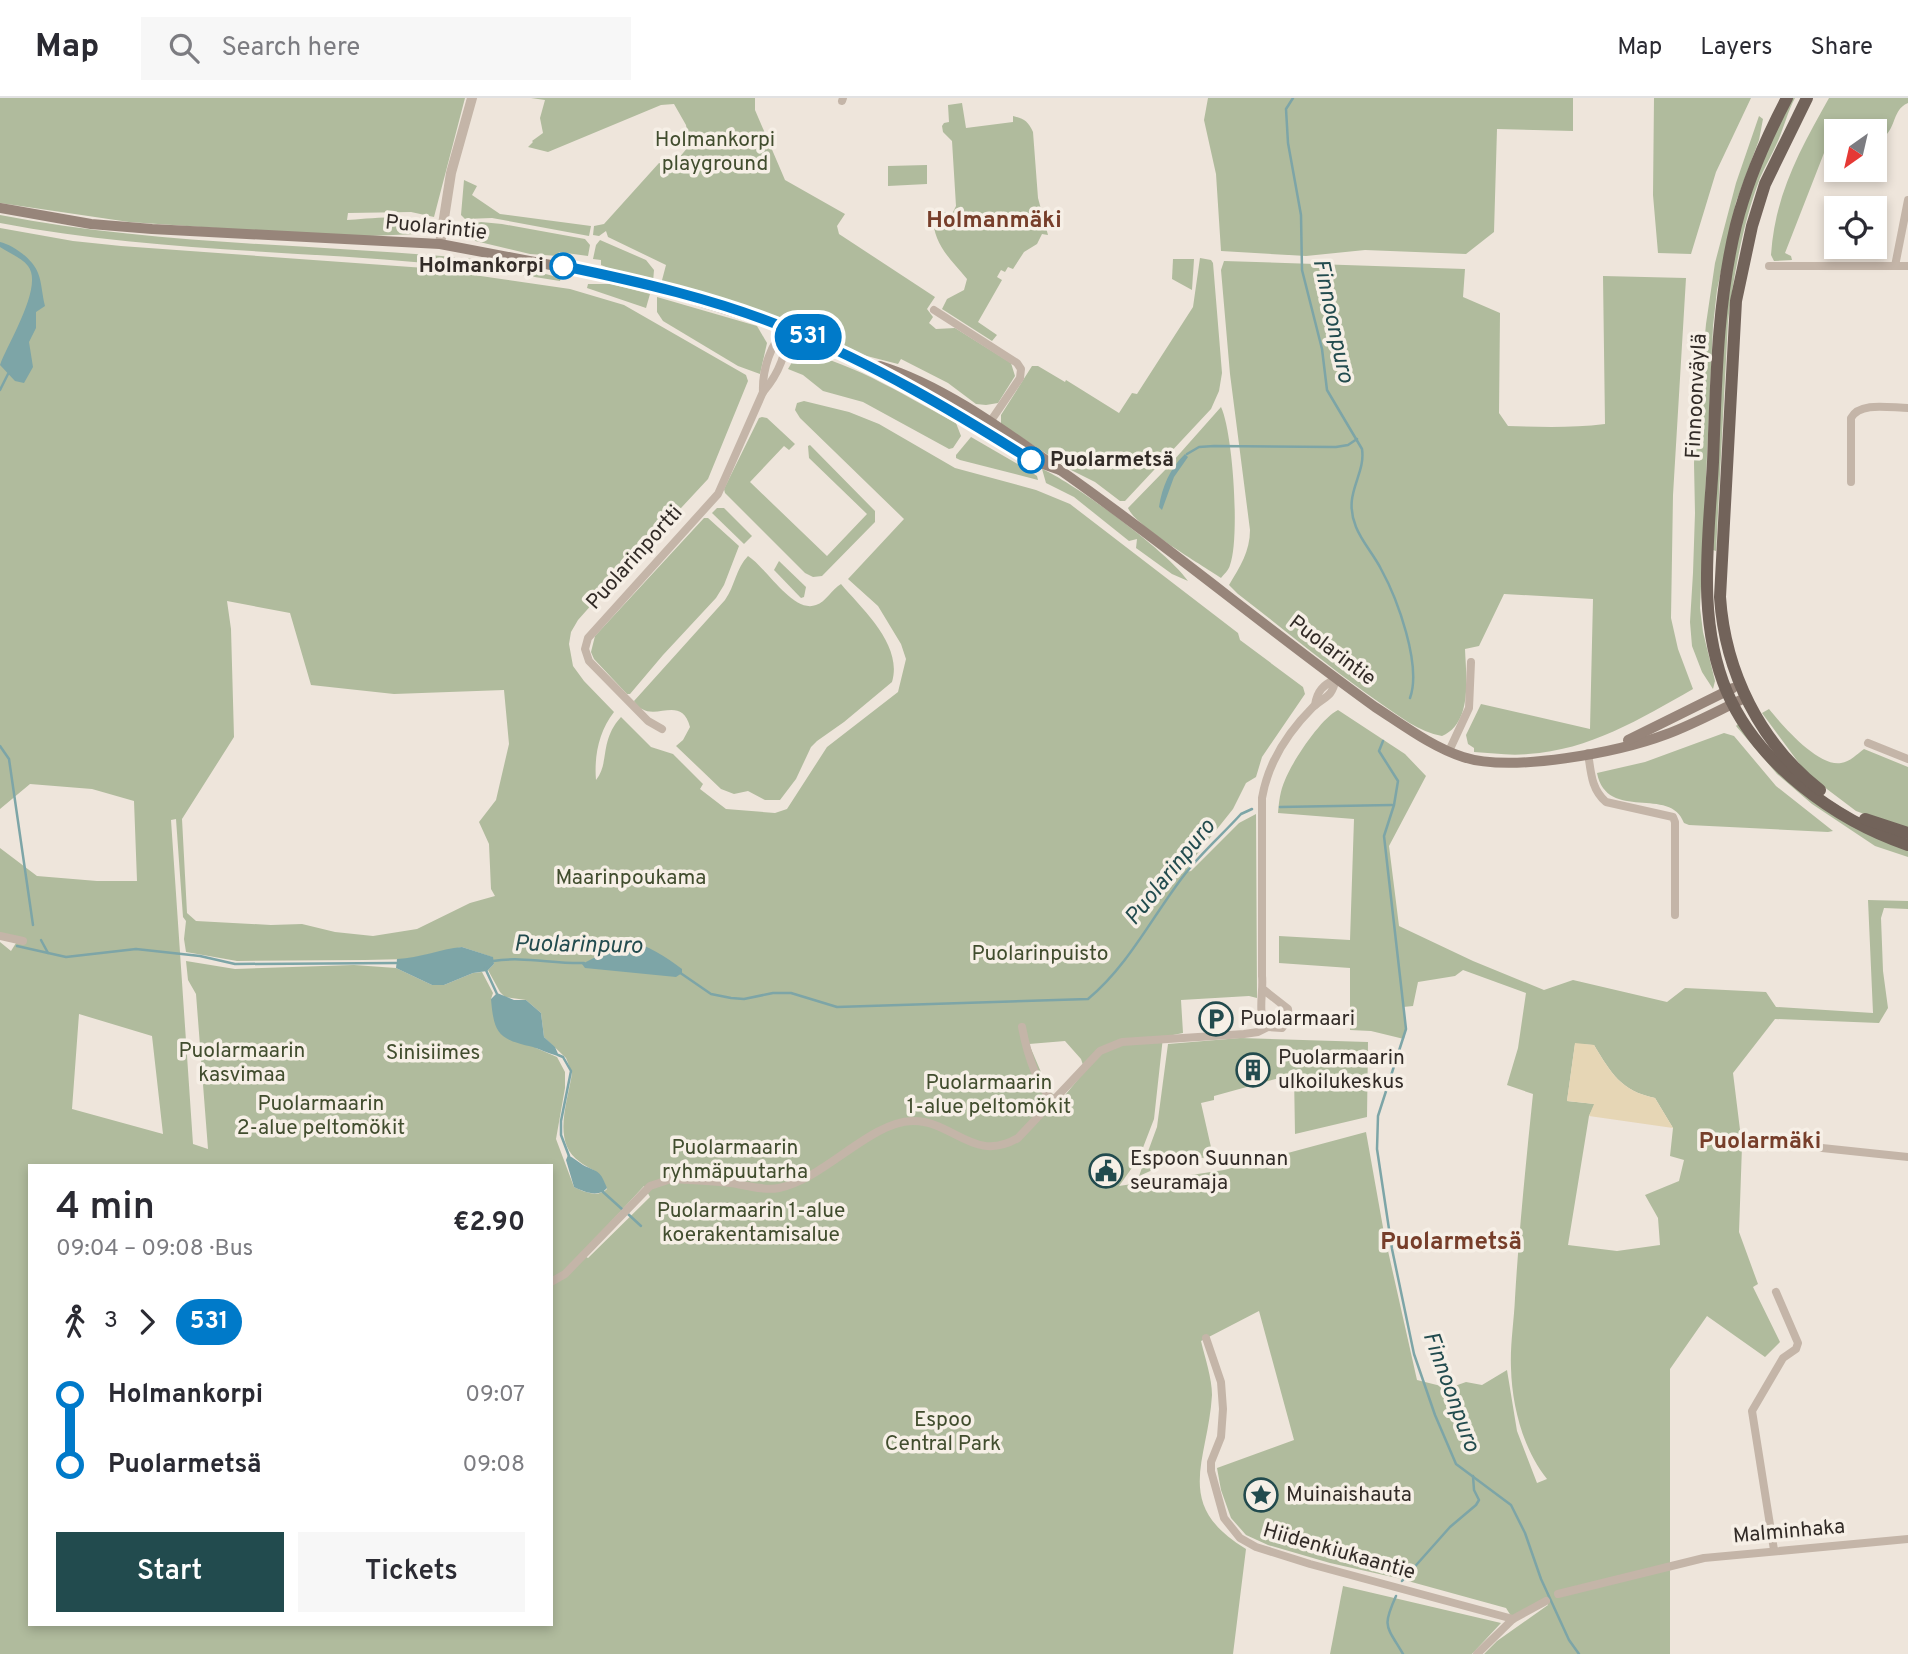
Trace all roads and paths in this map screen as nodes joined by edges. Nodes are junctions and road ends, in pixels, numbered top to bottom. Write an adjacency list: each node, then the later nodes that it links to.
1 (472, 98): 6 (street)
2 (1787, 98): 18 (main road, Finnoonväylä)
3 (1807, 98): 17 (main road, Finnoonväylä)
4 (1908, 200): 8 (street)
5 (0, 208): 6 (main road, Puolarintie)
6 (440, 244): 11 (main road, Puolarintie)
7 (1769, 266): 8 (street)
8 (1895, 266): 9 (street)
9 (1908, 266)
10 (934, 310): 13 (street)
11 (786, 328): 13 (main road, Puolarintie); 20 (street, Puolarinportti)
12 (1908, 408): 14 (street)
13 (987, 426): 16 (main road, Puolarintie)
14 (1851, 482)
15 (1471, 662): 23 (street)
16 (1336, 678): 23 (main road, Puolarintie); 31 (street)
17 (1739, 685): 18 (main road, Puolarintie); 19 (main road, Finnoonväylä)
18 (1727, 691): 19 (main road, Finnoonväylä); 22 (main road, Puolarintie)
19 (1739, 701): 22 (main road, Puolarintie); 26 (main road); 27 (main road)
20 (662, 729)
21 (1868, 743): 25 (street)
22 (1617, 747): 24 (main road, Puolarintie)
23 (1449, 751): 24 (main road, Puolarintie)
24 (1588, 753): 28 (street)
25 (1908, 759)
26 (1908, 833)
27 (1908, 845)
28 (1675, 915)
29 (0, 936): 30 (street)
30 (23, 941)
31 (1264, 990): 33 (street); 33 (street)
32 (1022, 1027): 34 (street)
33 (1268, 1027): 34 (street)
34 (1053, 1101): 37 (street)
35 (1822, 1148): 36 (street)
36 (1908, 1157)
37 (553, 1281)
38 (1776, 1292): 41 (street)
39 (1206, 1338): 44 (street, Hiidenkiukaantie)
40 (1908, 1539): 41 (street, Malminhaka)
41 (1774, 1550): 42 (street, Malminhaka)
42 (1558, 1594)
43 (1546, 1601): 44 (street)
44 (1513, 1619): 45 (street)
45 (1477, 1654)

